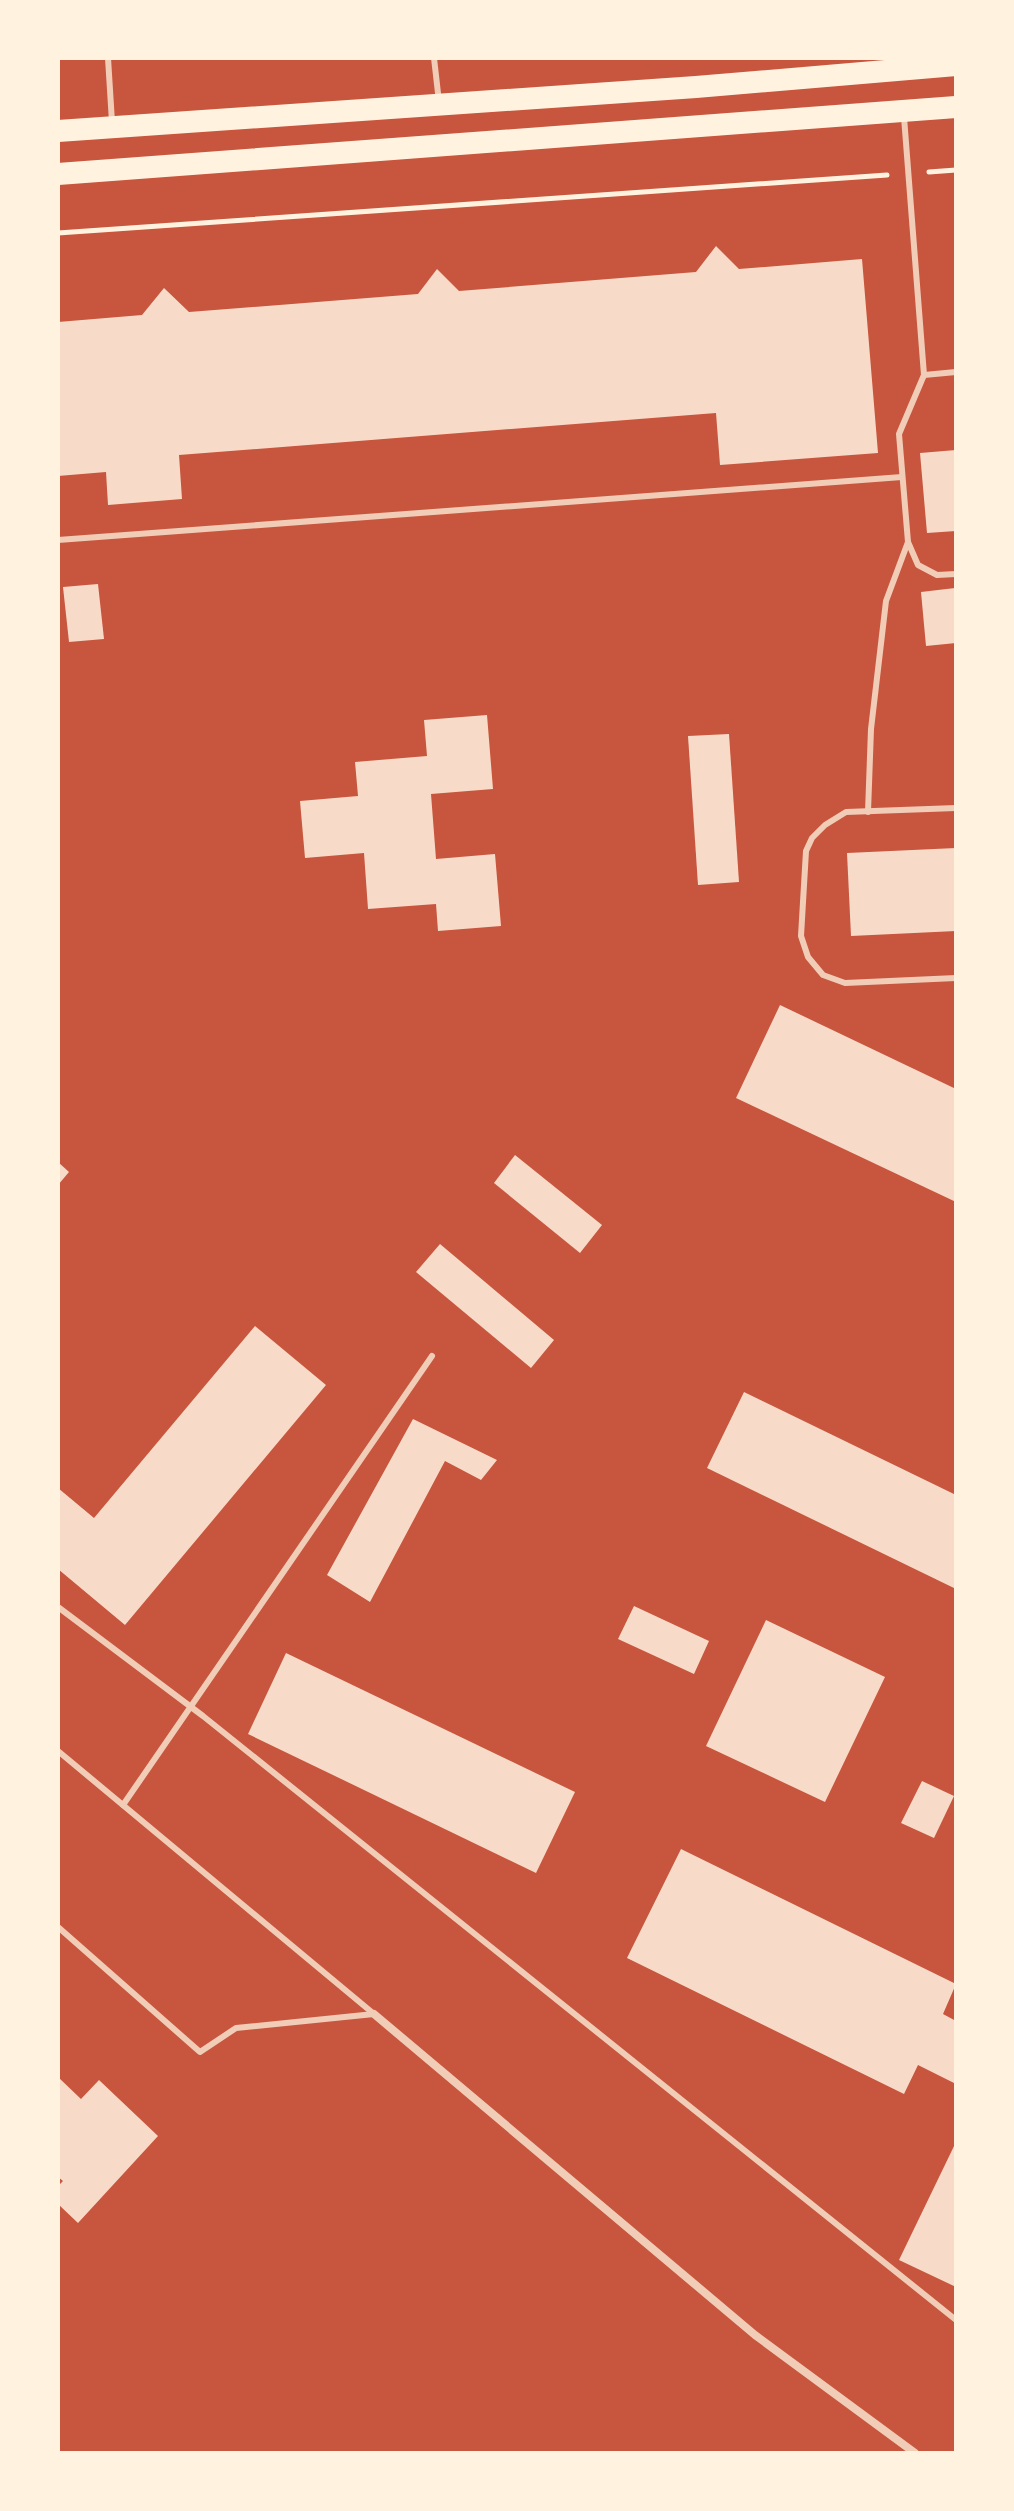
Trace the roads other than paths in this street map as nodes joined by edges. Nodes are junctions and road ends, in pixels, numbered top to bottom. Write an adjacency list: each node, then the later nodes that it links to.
1 (108, 58): 7 (lane)
2 (434, 58): 4 (lane)
3 (956, 65): 4 (highway)
4 (439, 105): 7 (highway)
5 (956, 107): 6 (highway)
6 (903, 110): 9 (highway); 11 (lane)
7 (112, 127): 8 (highway)
8 (58, 131)
9 (58, 174)
10 (956, 372): 11 (lane)
11 (924, 375): 12 (lane)
12 (902, 477): 13 (lane); 14 (lane)
13 (58, 540)
14 (908, 542): 15 (lane); 17 (lane)
15 (956, 574)
16 (956, 808): 17 (lane)
17 (868, 812): 18 (lane)
18 (956, 978)
19 (432, 1356): 21 (lane)
20 (58, 1607): 21 (lane)
21 (191, 1707): 23 (lane); 26 (lane)
22 (58, 1751): 23 (lane)
23 (123, 1805): 25 (lane)
24 (58, 1927): 25 (lane)
25 (374, 2014): 27 (street)
26 (956, 2320)
27 (915, 2453)

